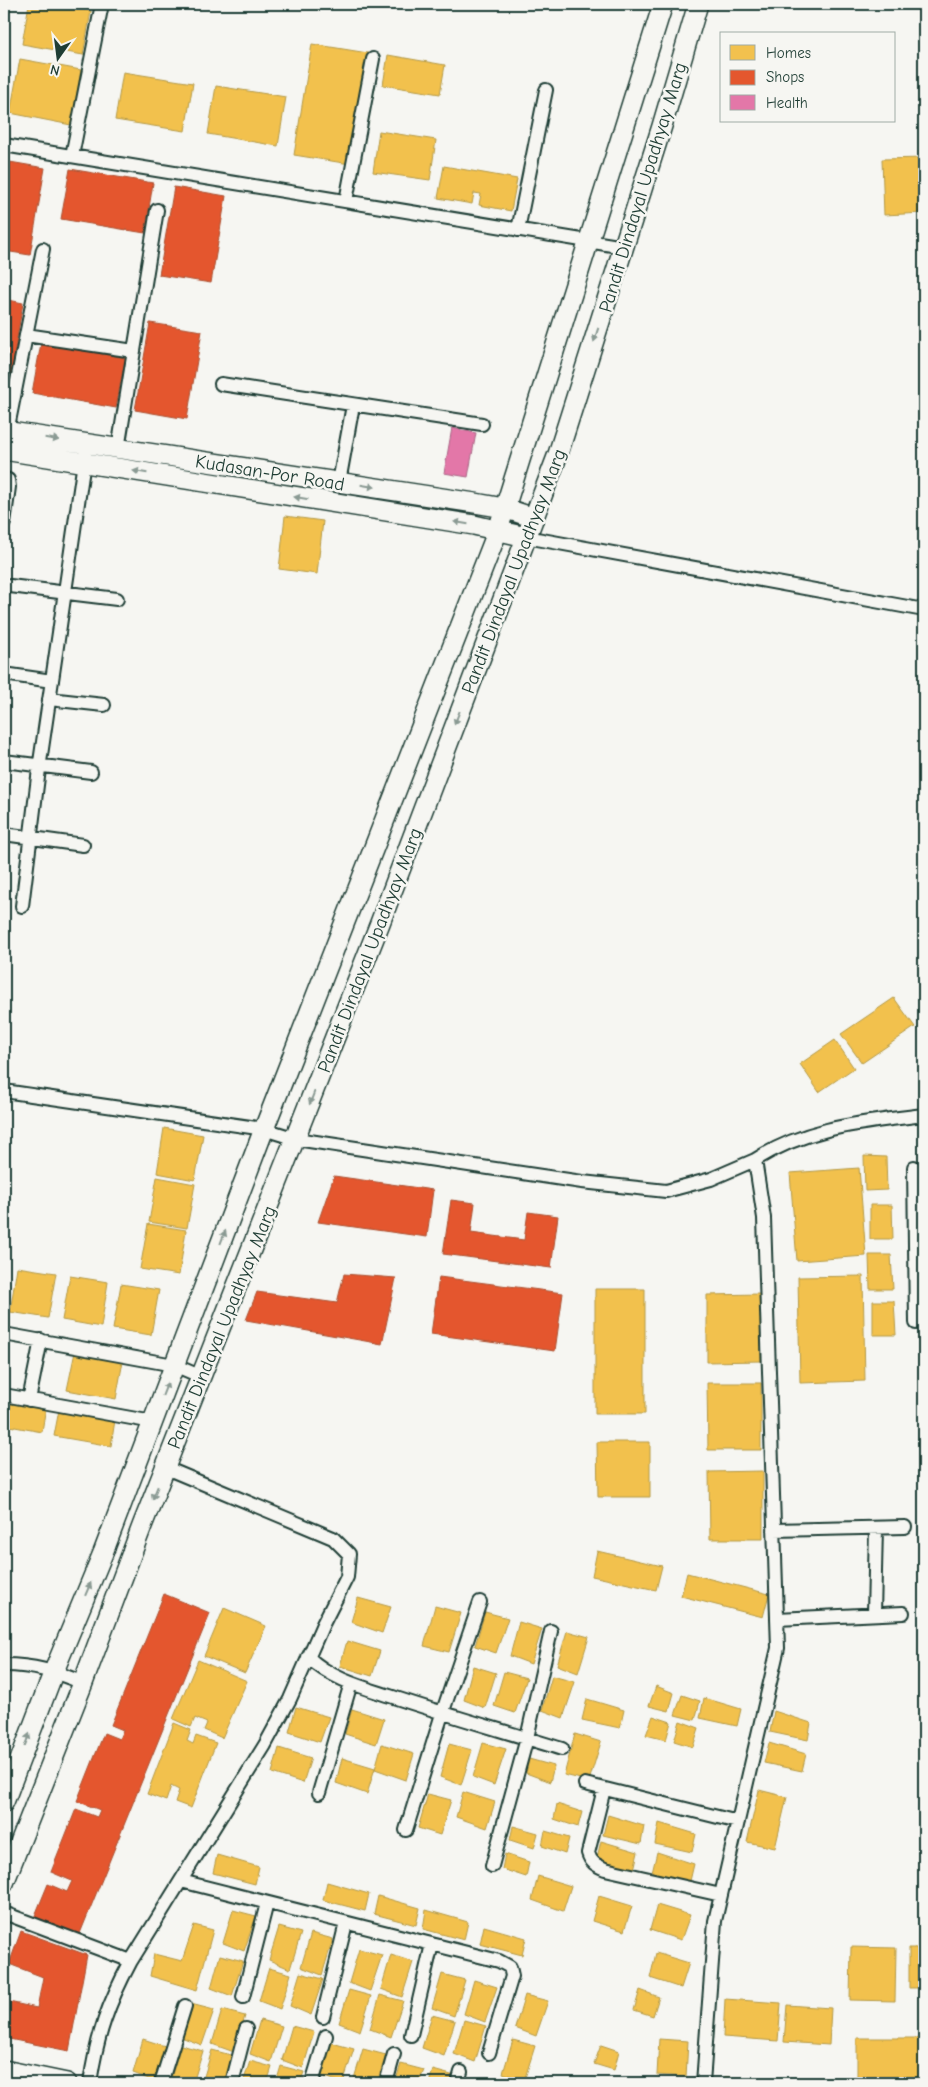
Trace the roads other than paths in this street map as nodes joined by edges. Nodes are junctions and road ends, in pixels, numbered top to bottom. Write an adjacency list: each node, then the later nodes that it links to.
1 (102, 4): 7 (street)
2 (663, 4): 11 (street, Pandit Dindayal Upadhyay Marg)
3 (698, 4): 12 (street, Pandit Dindayal Upadhyay Marg)
4 (373, 59): 8 (street)
5 (546, 90): 10 (street)
6 (4, 145): 7 (street)
7 (72, 156): 8 (street)
8 (346, 201): 10 (street)
9 (157, 210): 15 (street)
10 (518, 230): 11 (street)
11 (590, 241): 12 (street); 26 (street, Pandit Dindayal Upadhyay Marg)
12 (624, 247): 27 (street, Pandit Dindayal Upadhyay Marg, one-way to 27)
13 (43, 249): 14 (street)
14 (26, 335): 15 (street); 19 (street)
15 (134, 351): 21 (street)
16 (220, 384): 17 (street)
17 (353, 405): 18 (street); 25 (street)
18 (482, 424)
19 (6, 431): 20 (street, Kudasan-Por Road, one-way to 20)
20 (87, 444): 21 (street, Kudasan-Por Road); 23 (street)
21 (118, 449): 25 (street, Kudasan-Por Road)
22 (4, 450): 23 (street, Kudasan-Por Road)
23 (84, 463): 29 (street, Kudasan-Por Road, one-way to 23); 32 (street)
24 (4, 478): 28 (street)
25 (339, 482): 26 (street, Kudasan-Por Road, one-way to 26)
26 (504, 508): 27 (street, Kudasan-Por Road); 29 (street, Pandit Dindayal Upadhyay Marg)
27 (534, 518): 30 (street, Pandit Dindayal Upadhyay Marg)
28 (4, 523)
29 (498, 530): 30 (street, Kudasan-Por Road); 48 (street, Pandit Dindayal Upadhyay Marg)
30 (526, 537): 34 (street); 49 (street, Pandit Dindayal Upadhyay Marg, one-way to 49)
31 (10, 586): 32 (street)
32 (65, 592): 33 (street); 36 (street)
33 (117, 599)
34 (924, 610)
35 (4, 674): 36 (street)
36 (52, 681): 37 (street)
37 (49, 699): 38 (street); 40 (street)
38 (104, 704)
39 (4, 761): 40 (street)
40 (39, 765): 41 (street); 43 (street)
41 (91, 772)
42 (4, 834): 43 (street)
43 (30, 838): 44 (street); 45 (street)
44 (83, 846)
45 (22, 906)
46 (4, 1091): 48 (street)
47 (924, 1115): 50 (street)
48 (264, 1129): 49 (street); 56 (street, Pandit Dindayal Upadhyay Marg, one-way to 48)
49 (296, 1139): 50 (street); 57 (street, Pandit Dindayal Upadhyay Marg)
50 (755, 1160): 64 (street)
51 (914, 1167): 52 (street)
52 (919, 1235): 53 (street)
53 (916, 1323)
54 (4, 1334): 55 (street)
55 (41, 1340): 56 (street); 59 (street)
56 (174, 1365): 57 (street); 60 (street, Pandit Dindayal Upadhyay Marg, one-way to 56)
57 (202, 1377): 61 (street, Pandit Dindayal Upadhyay Marg)
58 (4, 1395): 59 (street)
59 (29, 1400): 60 (street)
60 (153, 1422): 72 (street, Pandit Dindayal Upadhyay Marg, one-way to 60)
61 (166, 1468): 70 (street); 73 (street, Pandit Dindayal Upadhyay Marg, one-way to 73)
62 (904, 1527): 63 (street)
63 (876, 1528): 64 (street); 67 (street)
64 (774, 1530): 68 (street)
65 (480, 1602): 75 (street)
66 (903, 1613): 67 (street)
67 (874, 1614): 68 (street)
68 (777, 1619): 82 (street)
69 (551, 1631): 76 (street)
70 (308, 1657): 74 (street); 85 (street)
71 (4, 1665): 72 (street)
72 (54, 1671): 73 (street); 81 (street, Pandit Dindayal Upadhyay Marg, one-way to 72)
73 (83, 1683): 86 (street, Pandit Dindayal Upadhyay Marg)
74 (351, 1683): 75 (street); 80 (street)
75 (442, 1714): 76 (street); 83 (street)
76 (527, 1738): 77 (street); 84 (street)
77 (562, 1749)
78 (585, 1784): 79 (street)
79 (604, 1789): 82 (street); 87 (street)
80 (319, 1793)
81 (4, 1802)
82 (738, 1822): 87 (street)
83 (406, 1830)
84 (492, 1866)
85 (181, 1881): 88 (street); 92 (street)
86 (4, 1883)
87 (721, 1895): 108 (street)
88 (266, 1903): 90 (street); 93 (street)
89 (4, 1913): 92 (street)
90 (346, 1923): 91 (street); 95 (street)
91 (432, 1944): 97 (street); 99 (street)
92 (131, 1961): 103 (street)
93 (243, 1998)
94 (185, 2006): 104 (street)
95 (323, 2017)
96 (246, 2028): 105 (street)
97 (411, 2035)
98 (326, 2036): 106 (street)
99 (489, 2053)
100 (394, 2054): 107 (street)
101 (4, 2070): 102 (street)
102 (67, 2083)
103 (90, 2083)
104 (161, 2083)
105 (232, 2083)
106 (312, 2083)
107 (386, 2083)
108 (703, 2083)

